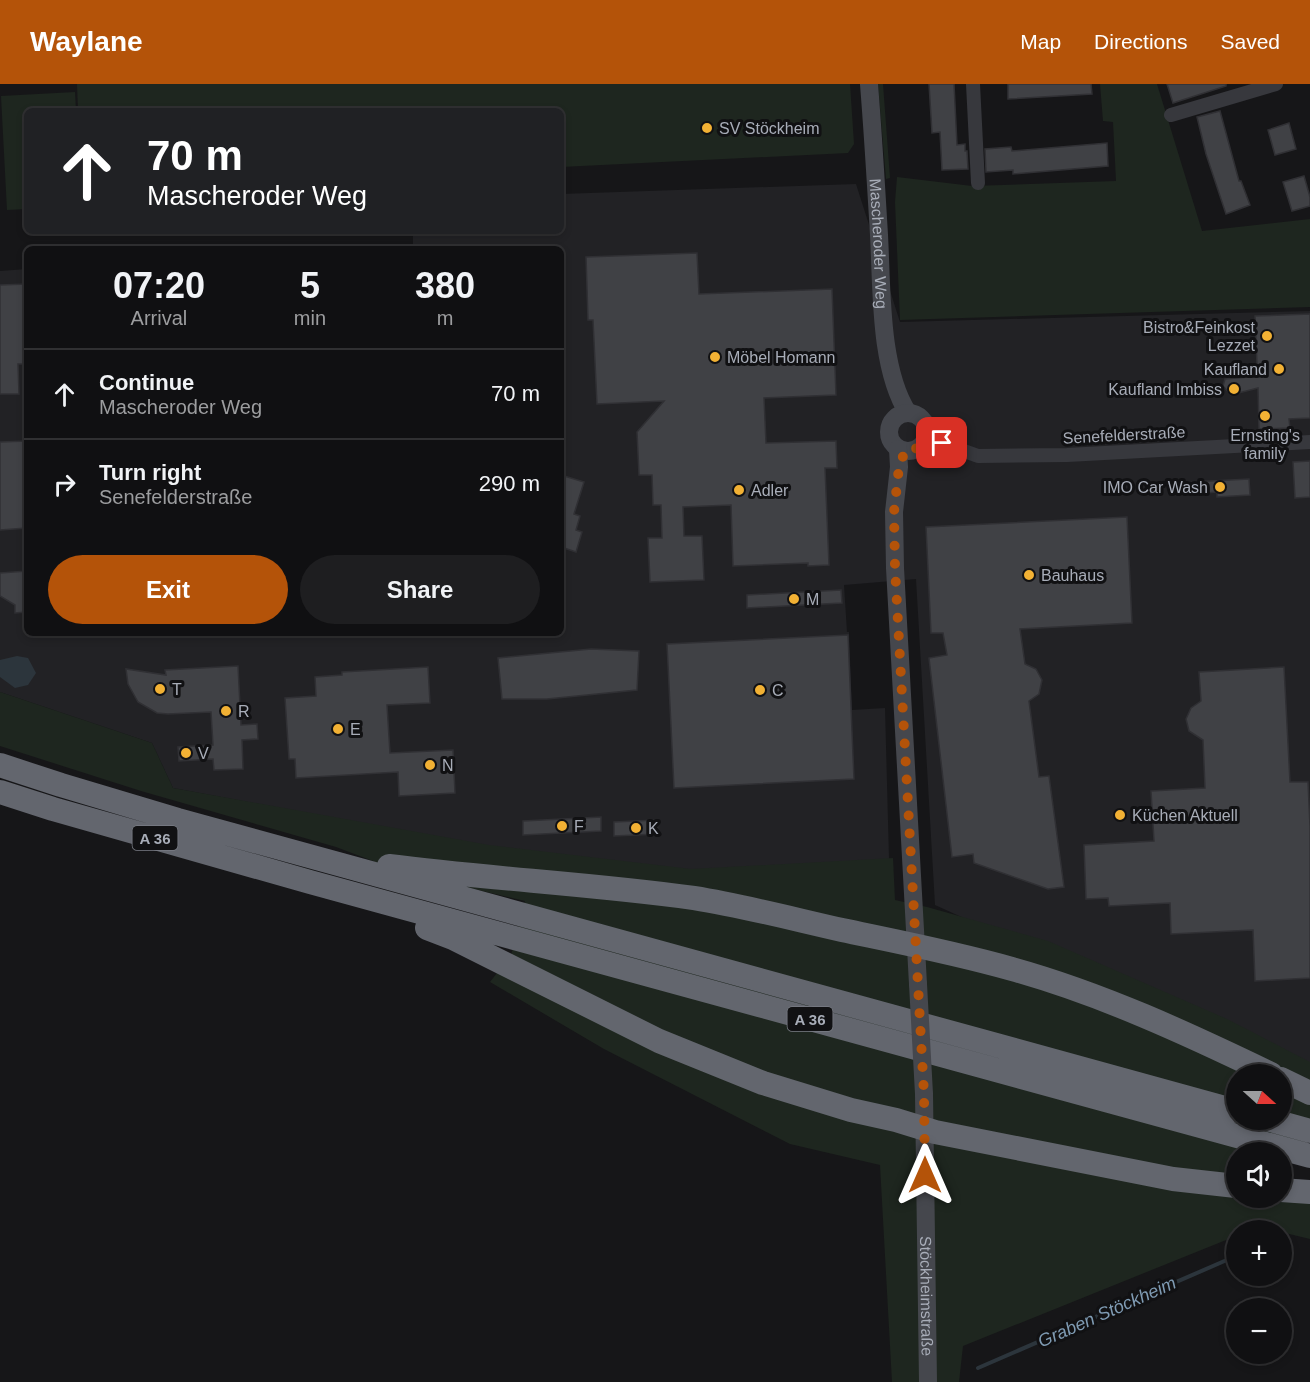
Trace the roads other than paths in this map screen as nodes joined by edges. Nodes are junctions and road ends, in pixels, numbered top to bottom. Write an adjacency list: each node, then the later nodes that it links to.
1 (869, 84): 6 (street, Mascheroder Weg)
2 (973, 84): 5 (street)
3 (1276, 84): 4 (street)
4 (1171, 115)
5 (978, 183)
6 (903, 410): 8 (street); 8 (street)
7 (1310, 442): 8 (street, Senefelderstraße)
8 (910, 449): 13 (street)
9 (0, 765): 11 (highway, A 36)
10 (0, 792): 12 (highway, A 36)
11 (301, 854): 13 (highway); 17 (highway, A 36)
12 (310, 882): 19 (highway); 21 (highway, A 36)
13 (916, 946): 14 (highway); 19 (street, Stöckheimstraße, bridge)
14 (1250, 1064)
15 (1292, 1084): 16 (highway)
16 (1310, 1092)
17 (1226, 1108)
18 (1292, 1126): 20 (highway)
19 (925, 1129): 22 (highway); 25 (street, Stöckheimstraße)
20 (1310, 1131)
21 (1310, 1156)
22 (1226, 1185)
23 (1292, 1191): 24 (highway)
24 (1310, 1192)
25 (928, 1382)

